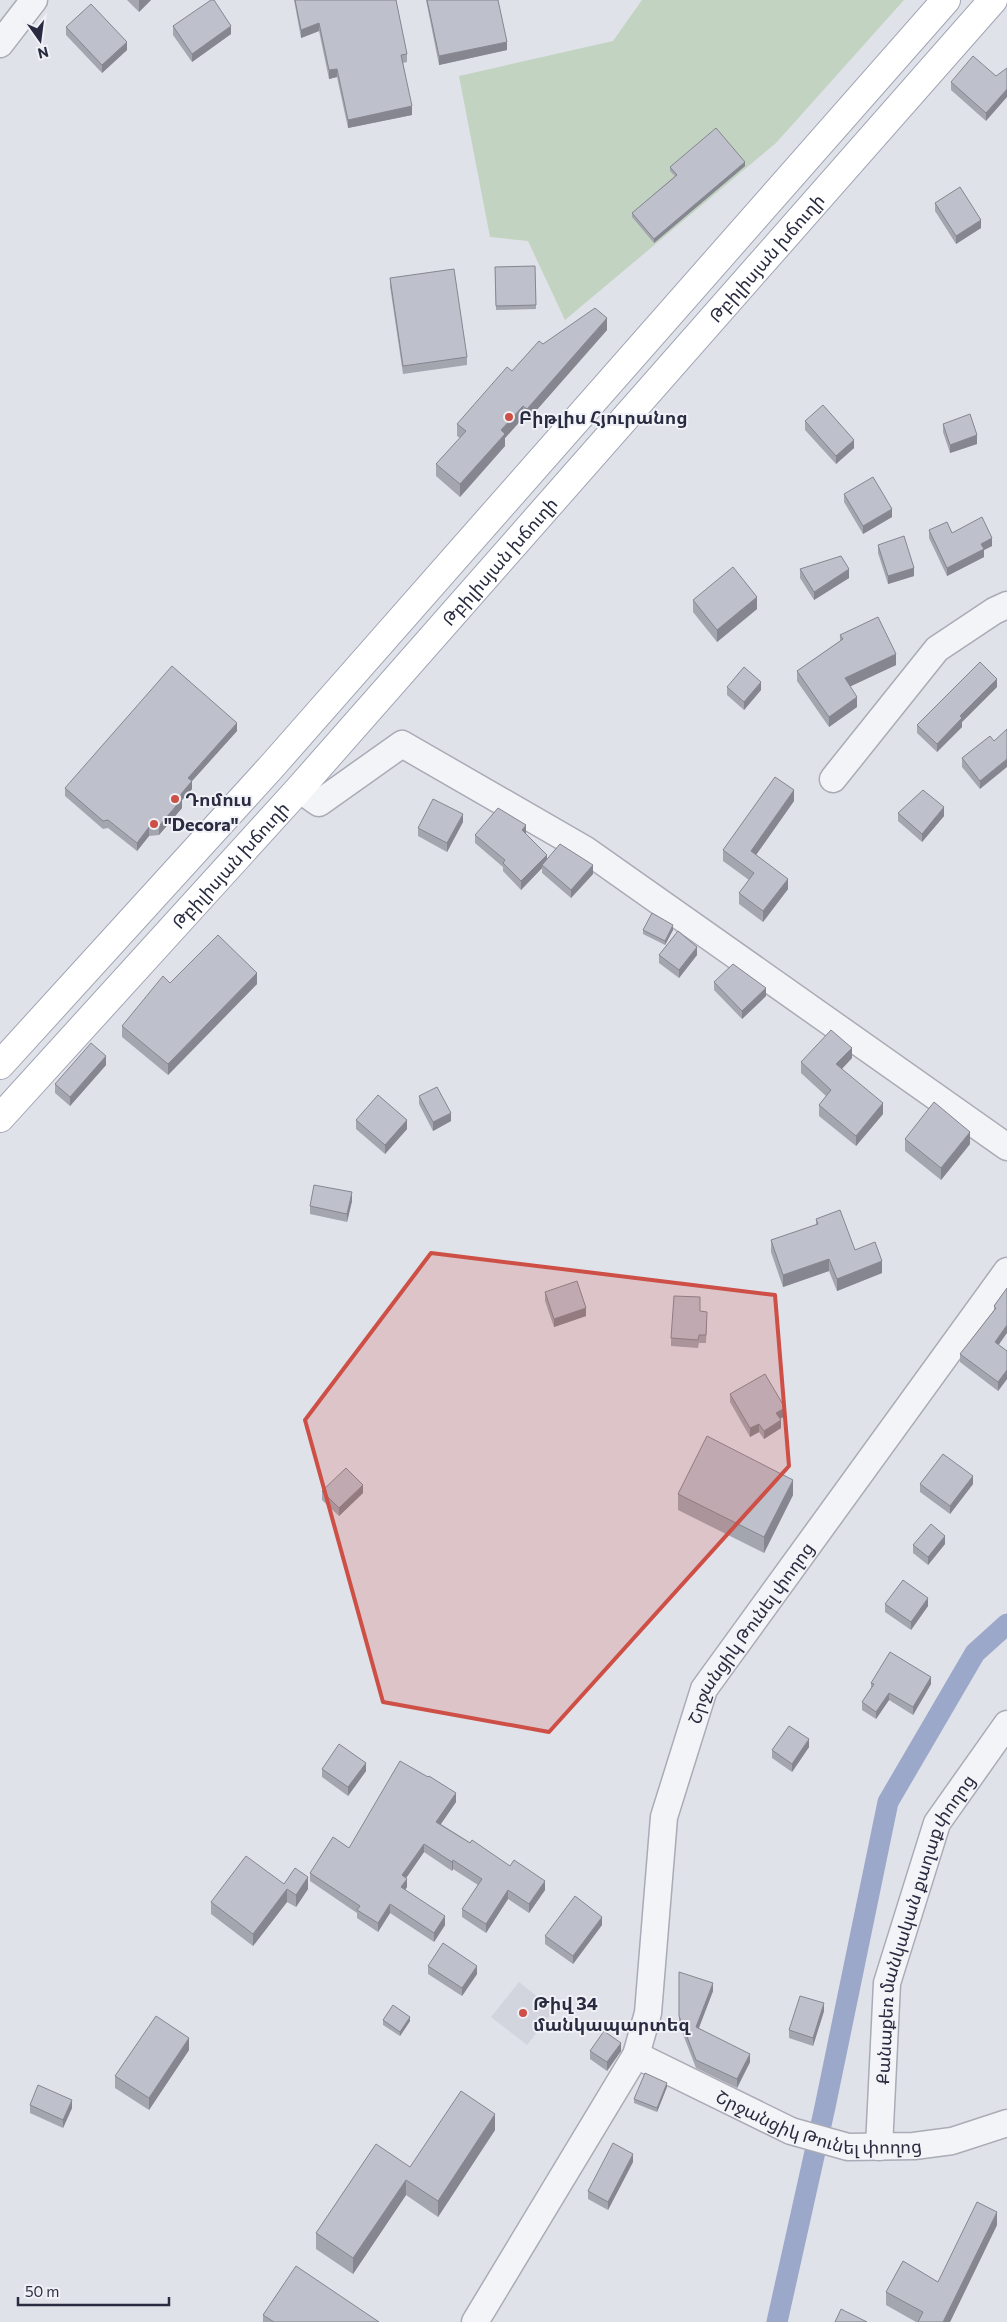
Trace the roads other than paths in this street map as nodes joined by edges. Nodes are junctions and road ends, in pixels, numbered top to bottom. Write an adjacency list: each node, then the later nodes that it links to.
1 (34, 0): 4 (street)
2 (946, 0): 8 (main road, Թբիլիսյան խճուղի)
3 (993, 0): 7 (main road, Թբիլիսյան խճուղի)
4 (0, 44)
5 (1007, 606): 6 (street)
6 (833, 779)
7 (299, 789): 9 (main road, Թբիլիսյան խճուղի); 10 (street)
8 (0, 1065)
9 (0, 1118)
10 (1007, 1147)
11 (1007, 1271): 13 (street, Շրջանցիկ Թունել փողոց)
12 (1007, 1724): 15 (street, Քանաքեռ մանկական քաղաք փողոց)
13 (636, 2055): 15 (street, Շրջանցիկ Թունել փողոց); 16 (street, Շրջանցիկ Թունել փողոց)
14 (1007, 2123): 15 (street, Շրջանցիկ Թունել փողոց)
15 (879, 2147)
16 (475, 2322)

